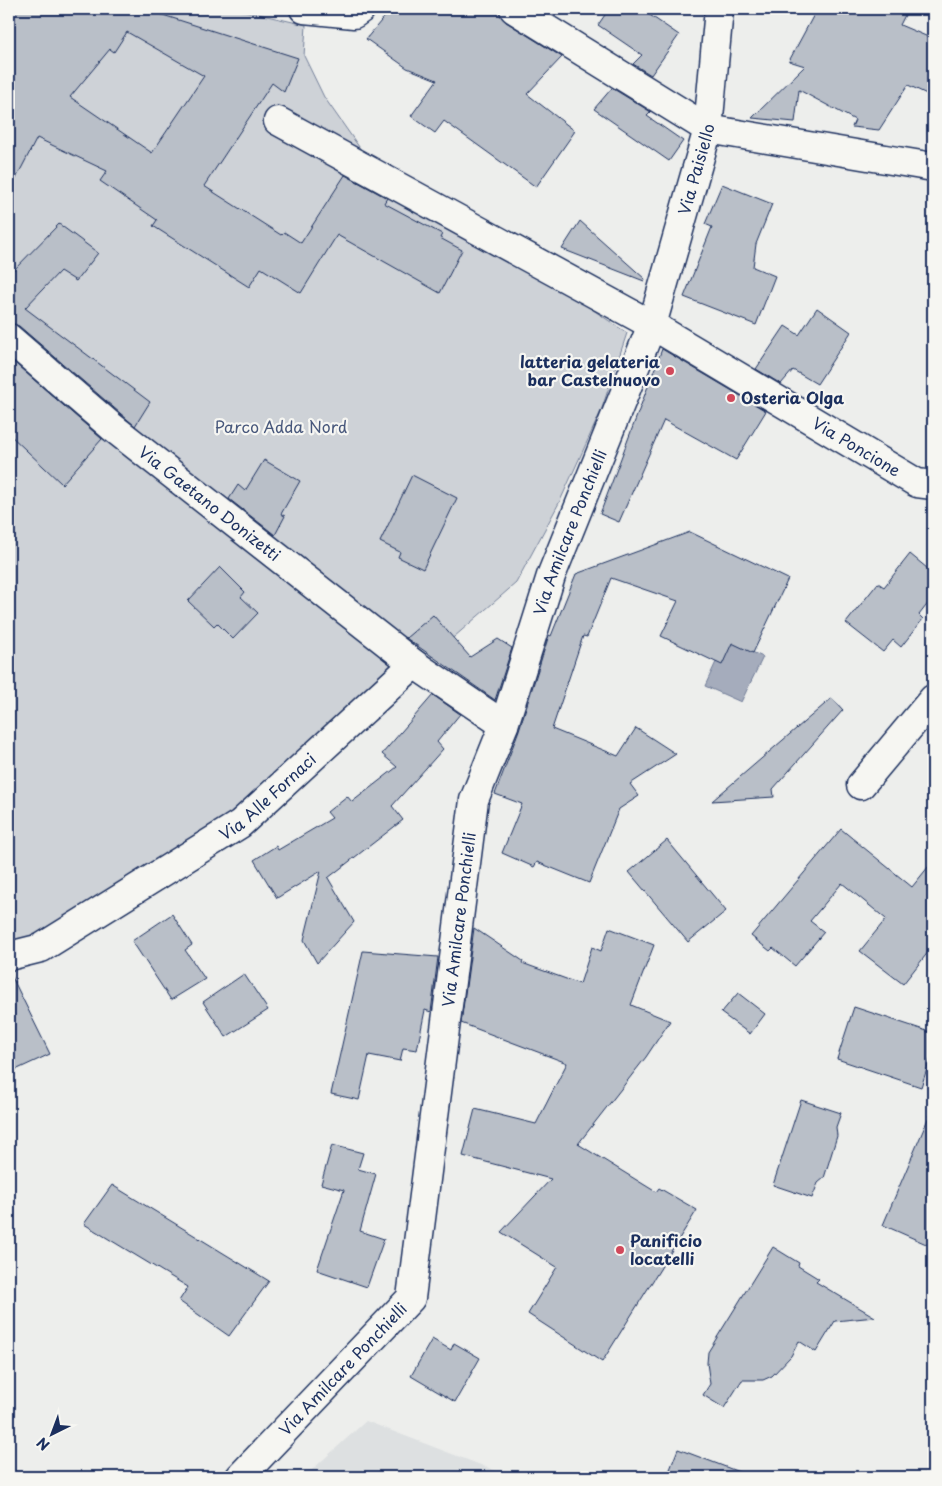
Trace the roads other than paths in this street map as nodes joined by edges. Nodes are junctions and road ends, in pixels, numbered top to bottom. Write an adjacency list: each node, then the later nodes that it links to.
1 (304, 9): 2 (street)
2 (361, 9)
3 (514, 9): 6 (street)
4 (719, 9): 6 (street, Via Paisiello)
5 (278, 121): 8 (street, Via Poncione)
6 (708, 129): 7 (street); 8 (street, Via Paisiello)
7 (933, 167)
8 (652, 326): 10 (street, Via Poncione); 13 (street, Via Amilcare Ponchielli)
9 (9, 338): 11 (street, Via Gaetano Donizetti)
10 (933, 485)
11 (414, 664): 13 (street); 15 (street, Via Alle Fornaci)
12 (933, 699): 14 (street)
13 (504, 725): 16 (street, Via Amilcare Ponchielli)
14 (861, 785)
15 (9, 956)
16 (240, 1477)

